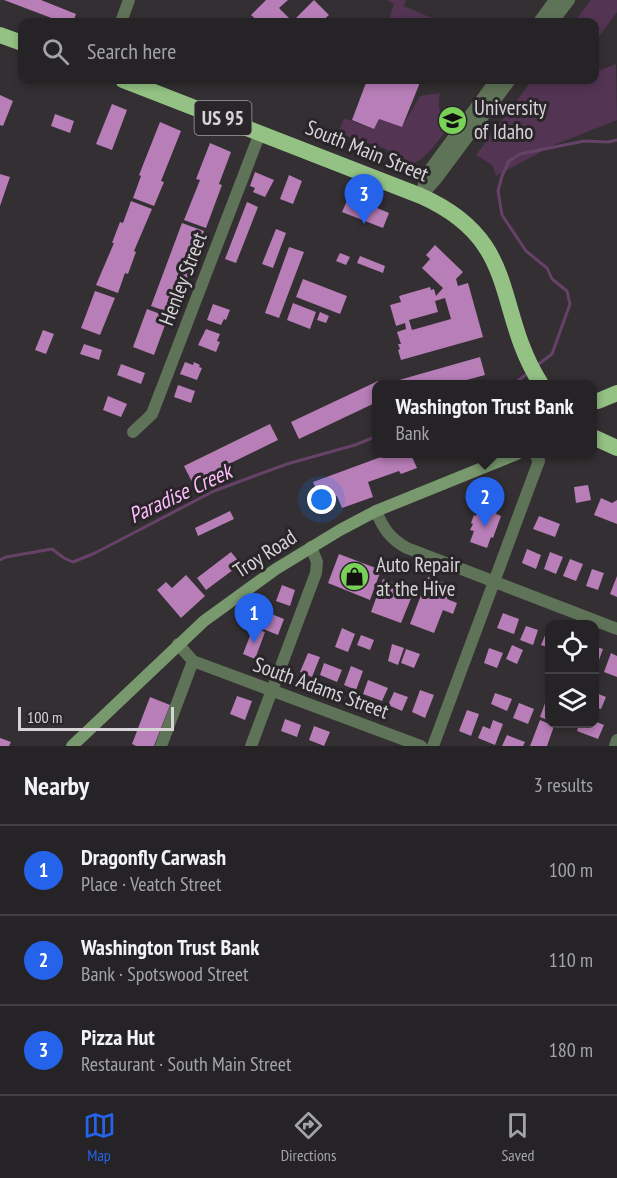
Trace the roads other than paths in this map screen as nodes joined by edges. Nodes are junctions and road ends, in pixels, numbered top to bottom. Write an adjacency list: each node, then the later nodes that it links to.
1 (129, 0): 4 (street)
2 (555, 0): 5 (street)
3 (569, 0): 6 (street)
4 (122, 18)
5 (541, 18)
6 (555, 18)
7 (0, 35): 8 (highway)
8 (18, 42)
9 (133, 84): 12 (highway, South Main Street / US 95)
10 (493, 84): 13 (street)
11 (507, 84): 13 (street)
12 (260, 133): 13 (highway, South Main Street / US 95); 17 (street, Henley Street)
13 (421, 196): 14 (highway, South Main Street / US 95)
14 (538, 377)
15 (617, 393): 16 (highway)
16 (597, 401)
17 (133, 432)
18 (597, 439): 20 (highway)
19 (597, 445): 20 (highway)
20 (617, 448)
21 (505, 458): 23 (main road, Troy Road)
22 (538, 458): 25 (street)
23 (376, 511): 24 (main road, Troy Road); 25 (street)
24 (311, 547): 27 (main road, Troy Road); 29 (street)
25 (494, 582): 26 (street); 35 (street)
26 (617, 629)
27 (178, 644): 28 (street, South Adams Street); 31 (main road, Troy Road)
28 (193, 661): 29 (street, South Adams Street); 32 (street)
29 (272, 690): 33 (street); 34 (street, South Adams Street)
30 (617, 740): 36 (street)
31 (72, 746)
32 (161, 746)
33 (251, 746)
34 (421, 746)
35 (433, 746)
36 (615, 746)

